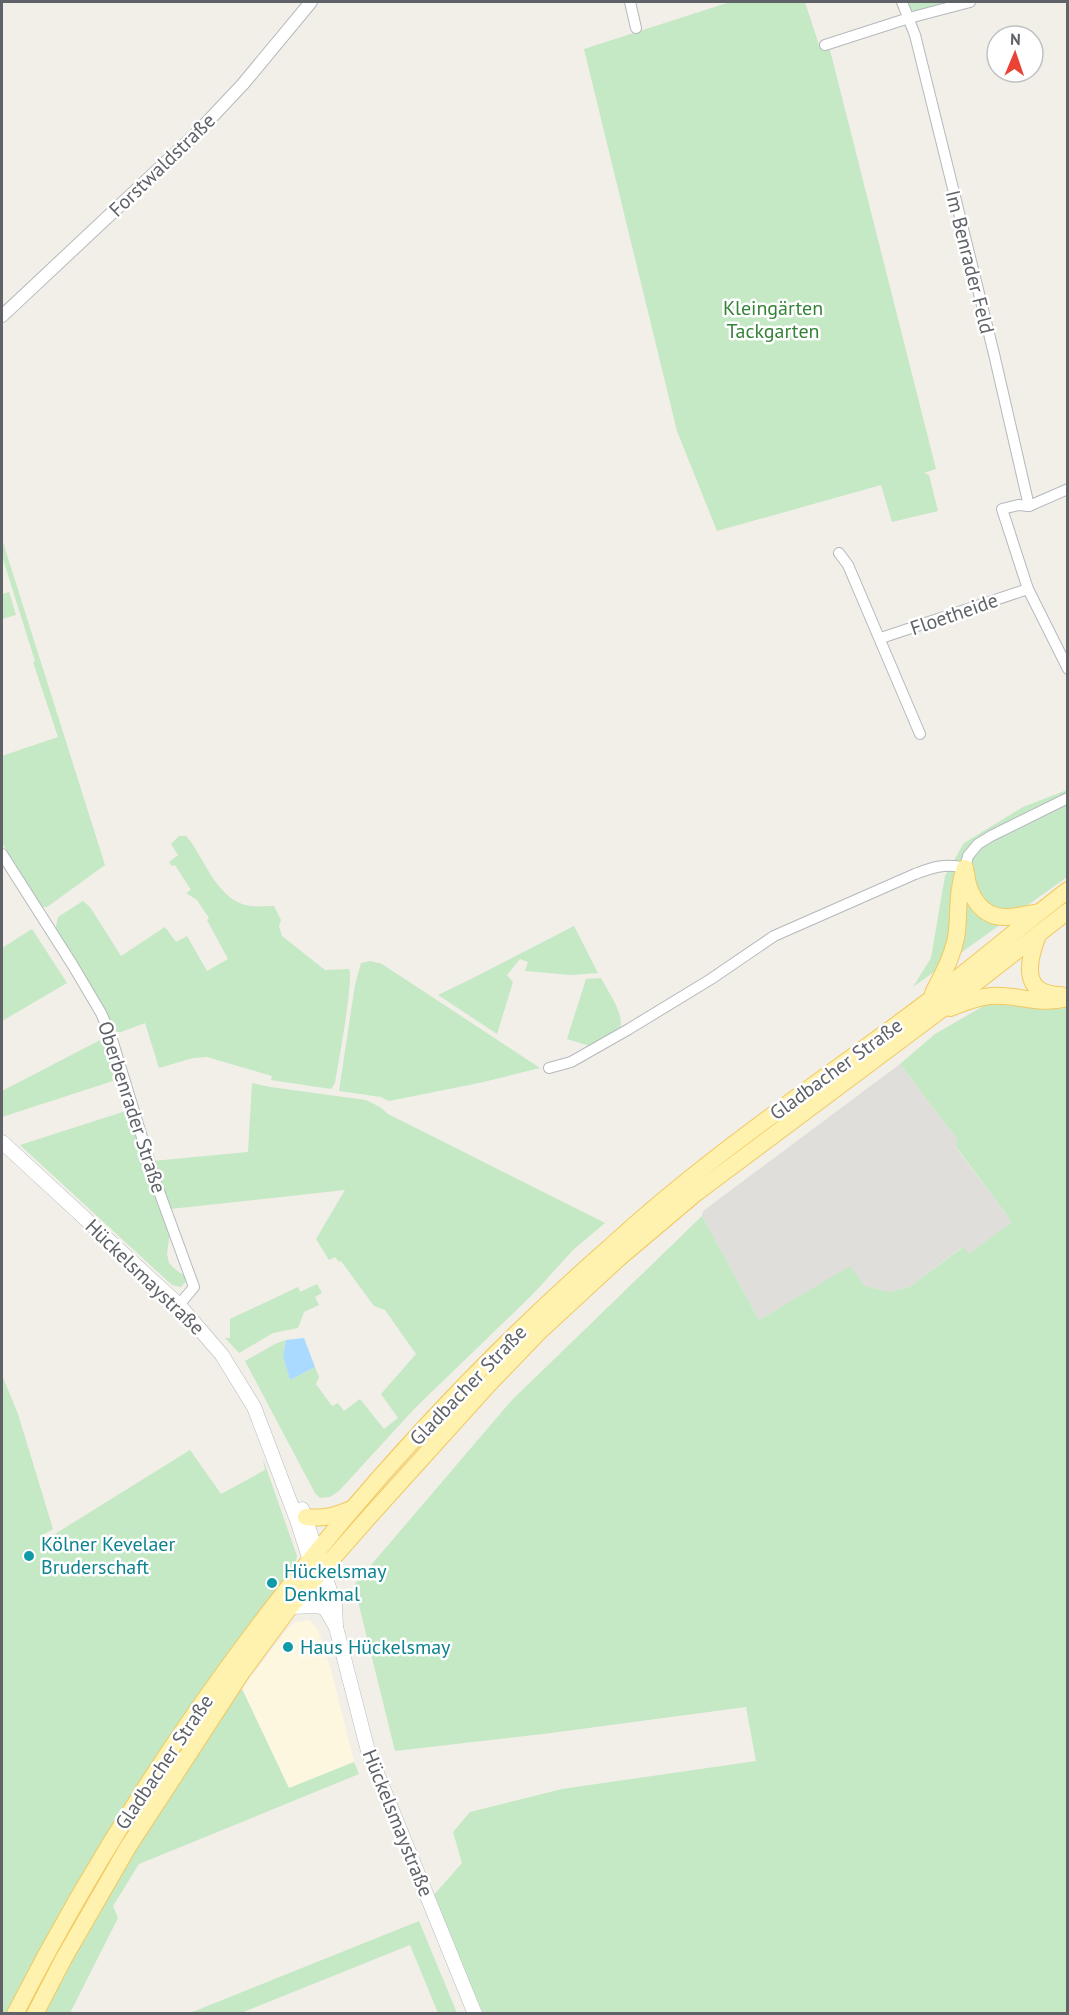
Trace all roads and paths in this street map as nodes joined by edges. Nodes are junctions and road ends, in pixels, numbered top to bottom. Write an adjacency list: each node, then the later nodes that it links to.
1 (311, 2): 8 (street, Forstwaldstraße)
2 (630, 2): 6 (street)
3 (902, 2): 5 (street, Im Benrader Feld)
4 (970, 2): 5 (street)
5 (909, 18): 7 (street); 10 (street, Im Benrader Feld)
6 (636, 28)
7 (825, 45)
8 (2, 316)
9 (1068, 489): 10 (street)
10 (1029, 506): 12 (street)
11 (839, 553): 13 (street)
12 (1028, 589): 13 (street, Floetheide); 14 (street)
13 (881, 638): 15 (street)
14 (1068, 669)
15 (920, 734)
16 (1068, 798): 18 (street)
17 (2, 854): 27 (street, Oberbenrader Straße)
18 (965, 868): 21 (main road); 24 (main road); 25 (street)
19 (1068, 890): 21 (main road, Gladbacher Straße)
20 (1068, 911): 22 (main road, Gladbacher Straße)
21 (1040, 912): 24 (main road, Gladbacher Straße)
22 (1039, 933): 23 (main road); 24 (main road, Gladbacher Straße)
23 (1068, 997): 24 (main road)
24 (934, 1006): 29 (main road, Gladbacher Straße); 31 (main road, Gladbacher Straße)
25 (549, 1068)
26 (2, 1142): 27 (main road, Hückelsmaystraße)
27 (179, 1305): 28 (main road, Hückelsmaystraße)
28 (277, 1465): 30 (main road, Hückelsmaystraße); 31 (main road, Hückelsmaystraße)
29 (355, 1507): 30 (main road); 31 (main road, Gladbacher Straße)
30 (306, 1517): 31 (main road, Hückelsmaystraße)
31 (317, 1566): 32 (main road, Gladbacher Straße); 33 (main road, Hückelsmaystraße); 34 (main road, Hückelsmaystraße); 35 (main road, Gladbacher Straße)
32 (290, 1607): 33 (main road); 36 (main road, Gladbacher Straße)
33 (325, 1608): 34 (main road, Hückelsmaystraße)
34 (336, 1627): 37 (main road, Hückelsmaystraße)
35 (15, 2013)
36 (35, 2013)
37 (475, 2013)

